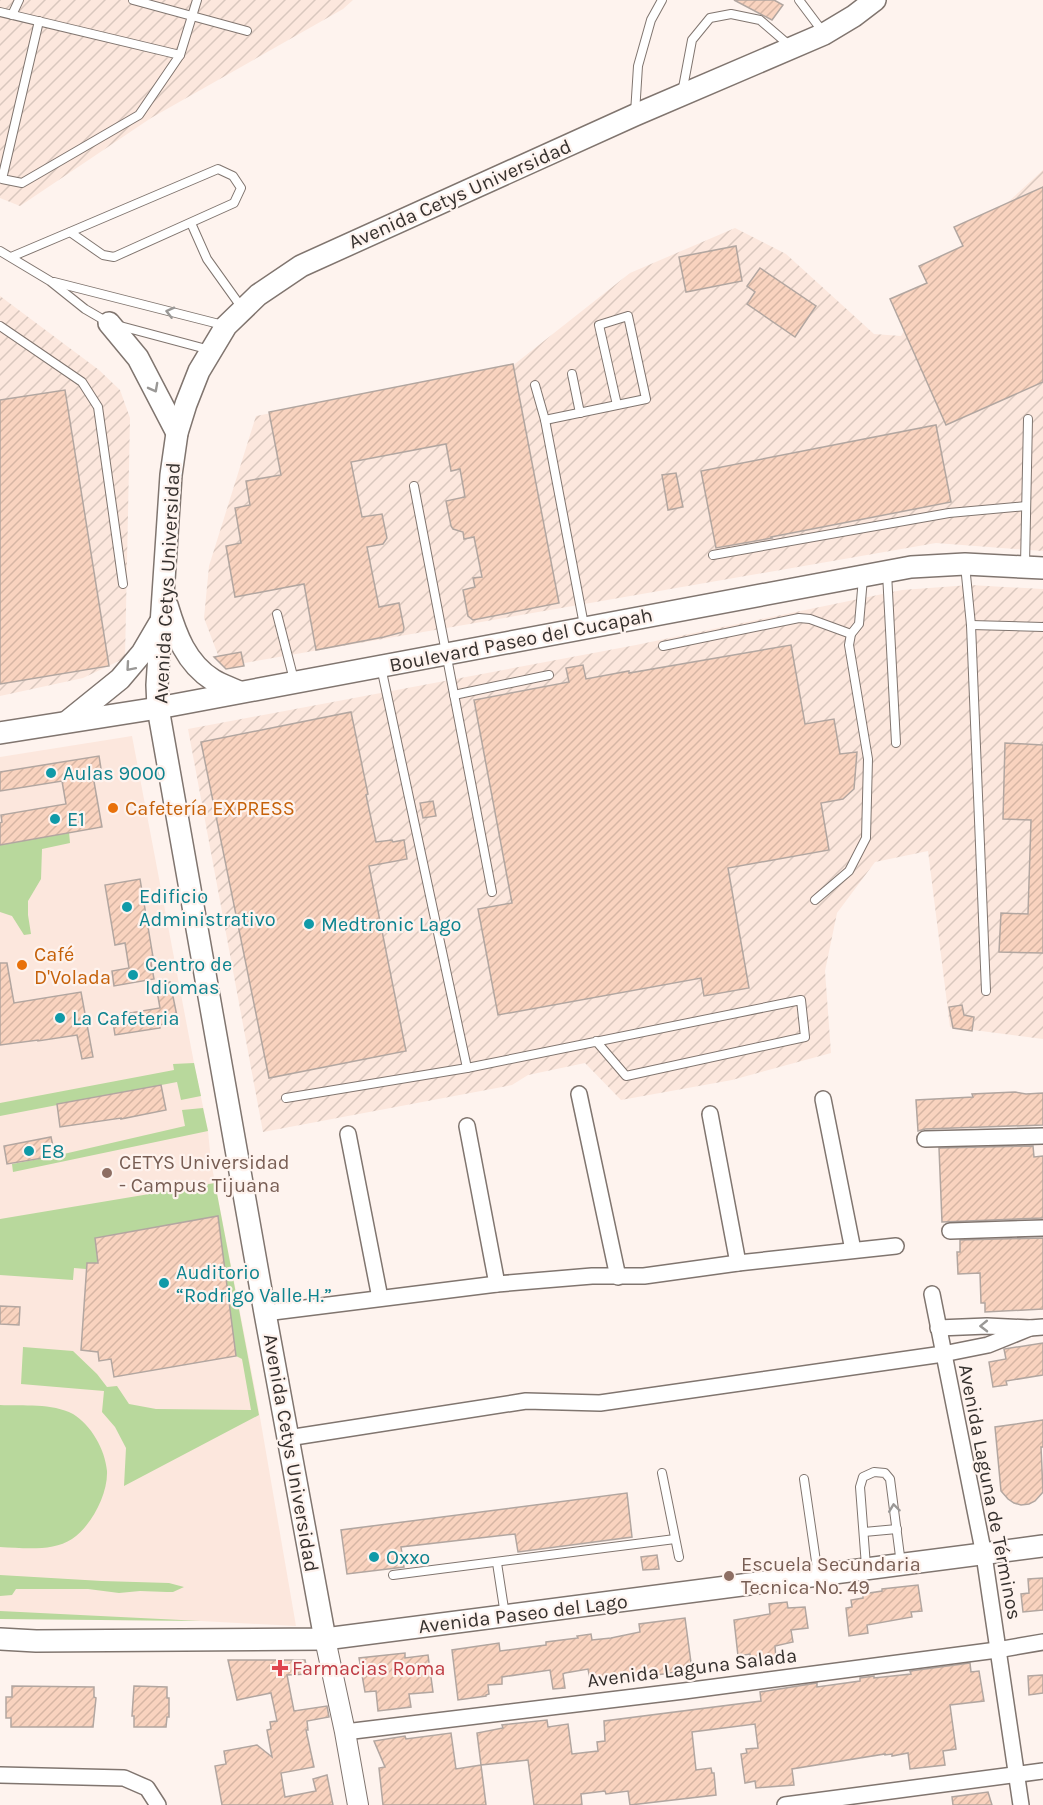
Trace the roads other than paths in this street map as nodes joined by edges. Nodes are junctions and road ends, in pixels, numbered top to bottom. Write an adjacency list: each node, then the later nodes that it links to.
1 (19, 0): 8 (lane)
2 (133, 0): 9 (lane)
3 (197, 0): 9 (lane)
4 (662, 0): 16 (lane)
5 (799, 0): 12 (lane)
6 (875, 0): 12 (main road, Avenida Cetys Universidad)
7 (0, 12): 8 (lane)
8 (12, 15): 10 (lane)
9 (192, 16): 11 (lane); 14 (lane)
10 (39, 21): 14 (lane); 14 (lane)
11 (247, 32)
12 (824, 34): 13 (main road, Avenida Cetys Universidad)
13 (793, 48): 15 (main road, Avenida Cetys Universidad); 15 (lane)
14 (180, 55)
15 (682, 95): 16 (main road, Avenida Cetys Universidad)
16 (635, 115): 22 (main road, Avenida Cetys Universidad)
17 (190, 223): 18 (lane); 18 (lane); 22 (lane)
18 (70, 232): 20 (lane)
19 (0, 251): 20 (lane)
20 (10, 257): 21 (lane)
21 (50, 281): 23 (lane); 25 (lane, one-way to 21)
22 (243, 310): 25 (main road, Avenida Cetys Universidad)
23 (109, 323): 26 (lane); 33 (main road, one-way to 33)
24 (0, 326): 41 (lane)
25 (226, 326): 26 (main road, Avenida Cetys Universidad)
26 (212, 350): 33 (main road, Avenida Cetys Universidad)
27 (572, 374): 30 (lane)
28 (535, 385): 32 (lane)
29 (617, 405): 29 (lane); 30 (lane)
30 (580, 413): 32 (lane)
31 (1028, 419): 35 (lane)
32 (545, 420): 47 (lane)
33 (177, 433): 42 (main road, Avenida Cetys Universidad)
34 (414, 486): 50 (lane)
35 (1026, 506): 36 (lane); 38 (lane)
36 (713, 555)
37 (965, 564): 38 (main road, Boulevard Paseo del Cucapah); 39 (main road, Boulevard Paseo del Cucapah); 45 (lane)
38 (1034, 567)
39 (887, 572): 40 (main road, Boulevard Paseo del Cucapah); 59 (lane)
40 (863, 576): 47 (main road, Boulevard Paseo del Cucapah); 48 (lane)
41 (123, 584)
42 (164, 597): 44 (main road, Avenida Cetys Universidad); 54 (main road)
43 (277, 614): 53 (lane)
44 (162, 618): 56 (main road, Avenida Cetys Universidad); 57 (main road, one-way to 57)
45 (970, 625): 46 (lane); 62 (lane)
46 (1043, 627)
47 (584, 628): 50 (main road, Boulevard Paseo del Cucapah)
48 (851, 634): 49 (lane); 61 (lane)
49 (663, 646)
50 (446, 654): 51 (main road, Boulevard Paseo del Cucapah); 55 (lane)
51 (380, 666): 53 (main road, Boulevard Paseo del Cucapah); 64 (lane)
52 (549, 675): 55 (lane)
53 (294, 682): 54 (main road, Boulevard Paseo del Cucapah)
54 (239, 692): 56 (main road, Boulevard Paseo del Cucapah)
55 (454, 695): 60 (lane)
56 (158, 708): 57 (main road, Boulevard Paseo del Cucapah); 82 (main road, Avenida Cetys Universidad)
57 (68, 721): 58 (main road, Boulevard Paseo del Cucapah)
58 (0, 733)
59 (896, 743)
60 (492, 892)
61 (815, 900)
62 (986, 991)
63 (596, 1041): 63 (lane); 64 (lane)
64 (467, 1068): 66 (lane)
65 (579, 1094): 78 (street)
66 (286, 1098)
67 (823, 1099): 76 (street)
68 (710, 1114): 77 (street)
69 (467, 1126): 79 (street)
70 (348, 1134): 81 (street)
71 (1043, 1136): 72 (street)
72 (926, 1139)
73 (1043, 1228): 74 (street)
74 (950, 1231)
75 (896, 1246): 76 (street)
76 (853, 1250): 77 (street)
77 (738, 1263): 78 (street)
78 (618, 1277): 79 (street)
79 (497, 1284): 81 (street)
80 (932, 1294): 83 (street, Avenida Laguna de Términos)
81 (380, 1298): 82 (street)
82 (265, 1312): 86 (main road, Avenida Cetys Universidad)
83 (938, 1328): 84 (street, one-way to 83); 85 (street, Avenida Laguna de Términos)
84 (1037, 1328): 85 (street)
85 (943, 1354): 86 (street); 93 (street, Avenida Laguna de Términos)
86 (288, 1438): 102 (main road, Avenida Cetys Universidad)
87 (662, 1473): 91 (lane)
88 (804, 1479): 99 (lane)
89 (897, 1529): 90 (lane); 90 (lane, one-way to 90); 96 (lane)
90 (864, 1532): 97 (lane)
91 (675, 1539): 94 (lane); 95 (lane)
92 (1043, 1546): 93 (main road, Avenida Paseo del Lago)
93 (984, 1555): 96 (main road, Avenida Paseo del Lago); 104 (street, Avenida Laguna de Términos)
94 (679, 1557)
95 (497, 1563): 98 (lane); 100 (lane)
96 (902, 1566): 97 (main road, Avenida Paseo del Lago)
97 (866, 1570): 99 (main road, Avenida Paseo del Lago)
98 (393, 1575)
99 (818, 1576): 100 (main road, Avenida Paseo del Lago)
100 (505, 1616): 102 (main road, Avenida Paseo del Lago)
101 (0, 1639): 102 (main road, Avenida Paseo del Lago)
102 (325, 1640): 105 (street)
103 (1043, 1642): 104 (street, Avenida Laguna Salada)
104 (997, 1650): 105 (street, Avenida Laguna Salada); 107 (street, Avenida Laguna de Términos)
105 (345, 1732): 111 (street)
106 (1043, 1771): 107 (street)
107 (1016, 1774): 109 (street); 113 (street, Avenida Laguna de Términos)
108 (0, 1775): 110 (street)
109 (894, 1798): 112 (street)
110 (158, 1805)
111 (358, 1805)
112 (785, 1805)
113 (1021, 1805)

